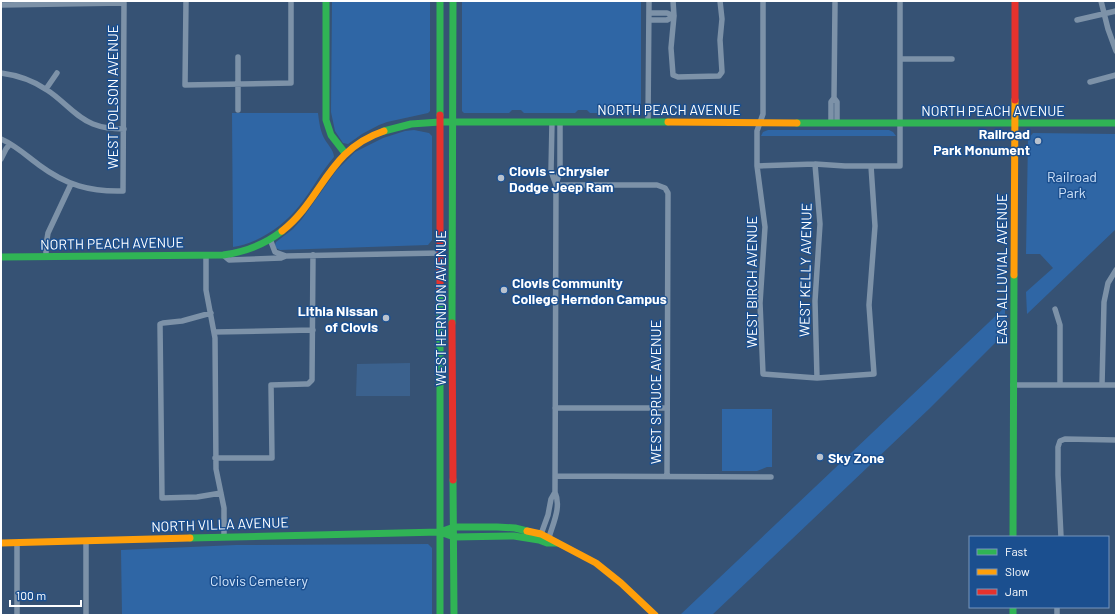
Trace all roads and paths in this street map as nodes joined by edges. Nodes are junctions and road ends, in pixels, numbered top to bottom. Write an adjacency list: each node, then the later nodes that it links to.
1 (186, 1): 29 (street)
2 (291, 1): 29 (street)
3 (326, 1): 45 (main road)
4 (440, 1): 32 (main road, WEST HERNDON AVENUE)
5 (453, 1): 33 (main road, WEST HERNDON AVENUE)
6 (649, 1): 18 (street)
7 (673, 1): 19 (street)
8 (720, 1): 19 (street)
9 (764, 1): 37 (street, WEST BIRCH AVENUE)
10 (900, 1): 23 (street)
11 (1016, 1): 39 (main road, EAST ALLUVIAL AVENUE)
12 (1101, 1): 17 (street)
13 (84, 2): 15 (street); 42 (street, WEST POLSON AVENUE)
14 (835, 3): 38 (street)
15 (1, 5)
16 (1116, 11): 17 (street)
17 (1103, 14): 20 (street); 21 (street)
18 (649, 16): 19 (street); 36 (street)
19 (674, 16)
20 (1077, 20)
21 (1116, 51)
22 (238, 57): 29 (street)
23 (900, 59): 24 (street); 40 (street)
24 (952, 59)
25 (1, 73): 30 (street)
26 (57, 73): 30 (street)
27 (1116, 75): 28 (street)
28 (1090, 82)
29 (238, 84): 31 (street)
30 (46, 89): 42 (street)
31 (238, 110)
32 (440, 122): 33 (main road, NORTH PEACH AVENUE); 45 (main road, NORTH PEACH AVENUE); 53 (main road, WEST HERNDON AVENUE)
33 (453, 122): 34 (main road, NORTH PEACH AVENUE); 65 (main road, WEST HERNDON AVENUE)
34 (552, 122): 35 (main road, NORTH PEACH AVENUE); 51 (street)
35 (560, 122): 36 (main road, NORTH PEACH AVENUE); 51 (street)
36 (648, 122): 37 (main road, NORTH PEACH AVENUE)
37 (760, 122): 38 (main road, NORTH PEACH AVENUE); 48 (street, WEST BIRCH AVENUE)
38 (834, 122): 40 (main road, NORTH PEACH AVENUE)
39 (1015, 122): 40 (main road, NORTH PEACH AVENUE); 41 (main road, NORTH PEACH AVENUE); 67 (main road, EAST ALLUVIAL AVENUE)
40 (900, 123): 49 (street)
41 (1116, 123)
42 (124, 129): 50 (street, WEST POLSON AVENUE)
43 (1, 139): 44 (street)
44 (10, 144): 46 (street); 50 (street)
45 (346, 154): 52 (main road, NORTH PEACH AVENUE)
46 (1, 159)
47 (815, 164): 48 (street); 49 (street); 66 (street, WEST KELLY AVENUE)
48 (756, 166): 66 (street, WEST BIRCH AVENUE)
49 (871, 166): 66 (street)
50 (71, 184): 59 (street)
51 (556, 185): 71 (street); 72 (street, WEST SPRUCE AVENUE)
52 (270, 239): 55 (main road, NORTH PEACH AVENUE); 57 (street)
53 (440, 253): 56 (street, NORTH PEACH AVENUE); 65 (main road); 81 (main road, WEST HERNDON AVENUE)
54 (206, 255): 55 (main road, NORTH PEACH AVENUE); 59 (main road, NORTH PEACH AVENUE); 62 (street)
55 (223, 255): 57 (street, NORTH PEACH AVENUE)
56 (313, 255): 57 (street, NORTH PEACH AVENUE); 63 (street)
57 (286, 256)
58 (1, 257): 59 (main road, NORTH PEACH AVENUE)
59 (46, 257)
60 (1116, 270): 69 (street)
61 (1055, 309): 68 (street)
62 (211, 313): 64 (street); 79 (street)
63 (313, 330): 64 (street); 74 (street)
64 (214, 332): 74 (street)
65 (452, 361): 80 (main road, WEST HERNDON AVENUE)
66 (817, 378)
67 (1013, 385): 68 (street); 83 (main road, EAST ALLUVIAL AVENUE)
68 (1060, 385): 69 (street)
69 (1102, 385): 70 (street)
70 (1116, 385)
71 (555, 408): 72 (street); 75 (street)
72 (666, 408): 76 (street, WEST SPRUCE AVENUE)
73 (1116, 440): 84 (street)
74 (215, 458): 79 (street)
75 (555, 476): 76 (street); 78 (street)
76 (667, 476): 77 (street)
77 (772, 477)
78 (555, 492): 86 (street); 87 (street)
79 (221, 493): 82 (street)
80 (454, 527): 81 (main road, NORTH VILLA AVENUE); 85 (main road, WEST HERNDON AVENUE); 86 (main road, NORTH VILLA AVENUE)
81 (440, 532): 82 (main road, NORTH VILLA AVENUE); 85 (main road, NORTH VILLA AVENUE); 93 (main road, WEST HERNDON AVENUE)
82 (224, 536): 88 (main road, NORTH VILLA AVENUE)
83 (1013, 536)
84 (1061, 536)
85 (454, 537): 86 (main road, NORTH VILLA AVENUE); 94 (main road, WEST HERNDON AVENUE)
86 (540, 537): 87 (main road, NORTH VILLA AVENUE)
87 (548, 540): 95 (main road, NORTH VILLA AVENUE)
88 (86, 542): 90 (main road, NORTH VILLA AVENUE); 92 (street)
89 (1, 543): 90 (main road, NORTH VILLA AVENUE)
90 (16, 543): 91 (street)
91 (17, 615)
92 (86, 615)
93 (440, 615)
94 (454, 615)
95 (655, 615)

